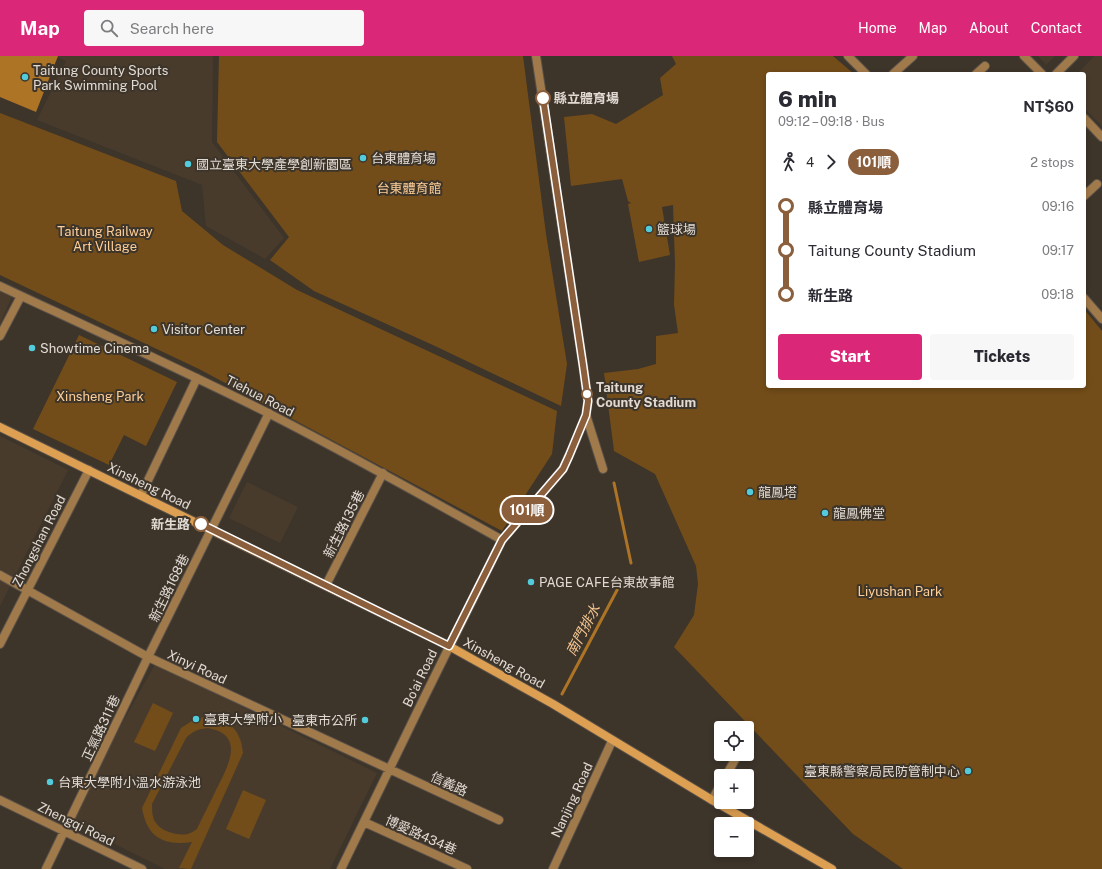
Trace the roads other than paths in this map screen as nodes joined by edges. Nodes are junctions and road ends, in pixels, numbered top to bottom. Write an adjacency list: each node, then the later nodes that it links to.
1 (536, 56): 23 (street)
2 (848, 56): 7 (street)
3 (913, 56): 8 (street)
4 (1024, 56): 10 (street)
5 (1074, 56): 11 (street)
6 (985, 66): 9 (street)
7 (864, 72)
8 (896, 72)
9 (978, 72)
10 (1040, 72)
11 (1058, 72)
12 (1086, 120): 13 (street)
13 (1102, 137)
14 (1097, 184): 15 (street)
15 (1086, 194)
16 (0, 286): 17 (street, Tiehua Road)
17 (21, 296): 20 (street); 21 (street, Tiehua Road)
18 (1086, 300): 19 (street)
19 (1102, 319)
20 (0, 336)
21 (197, 378): 22 (street, Tiehua Road); 28 (street)
22 (269, 414): 27 (street, Tiehua Road); 29 (street, 新生路168巷)
23 (586, 415): 25 (street); 30 (street, Bo'ai Road)
24 (0, 427): 26 (street, Xinsheng Road)
25 (603, 469)
26 (89, 470): 28 (street, Xinsheng Road); 33 (street, Zhongshan Road)
27 (383, 473): 30 (street, Tiehua Road); 32 (street, 新生路135巷)
28 (141, 495): 29 (street, Xinsheng Road)
29 (212, 529): 32 (street, Xinsheng Road); 36 (street, 新生路168巷)
30 (502, 540): 35 (street, Bo'ai Road)
31 (0, 575): 33 (street, Xinyi Road)
32 (326, 585): 35 (street, Xinsheng Road)
33 (27, 590): 34 (street, Zhongshan Road); 36 (street, Xinyi Road)
34 (0, 644)
35 (449, 646): 37 (street, Xinsheng Road); 38 (street, Bo'ai Road)
36 (148, 657): 38 (street, Xinyi Road); 44 (street, 正氣路311巷)
37 (612, 741): 41 (street, Xinsheng Road); 50 (street, Nanjing Road)
38 (390, 770): 42 (street, 信義路); 43 (street, Bo'ai Road)
39 (714, 796): 41 (street)
40 (0, 800): 44 (street, Zhengqi Road)
41 (712, 800): 45 (street, Xinsheng Road)
42 (499, 820)
43 (364, 822): 48 (street, Bo'ai Road); 49 (street, 博愛路434巷)
44 (65, 832): 46 (street, 正氣路311巷); 47 (street, Zhengqi Road)
45 (818, 861): 51 (street); 52 (street, Xinsheng Road)
46 (46, 869)
47 (142, 869)
48 (341, 869)
49 (467, 869)
50 (553, 869)
51 (820, 869)
52 (832, 869)

